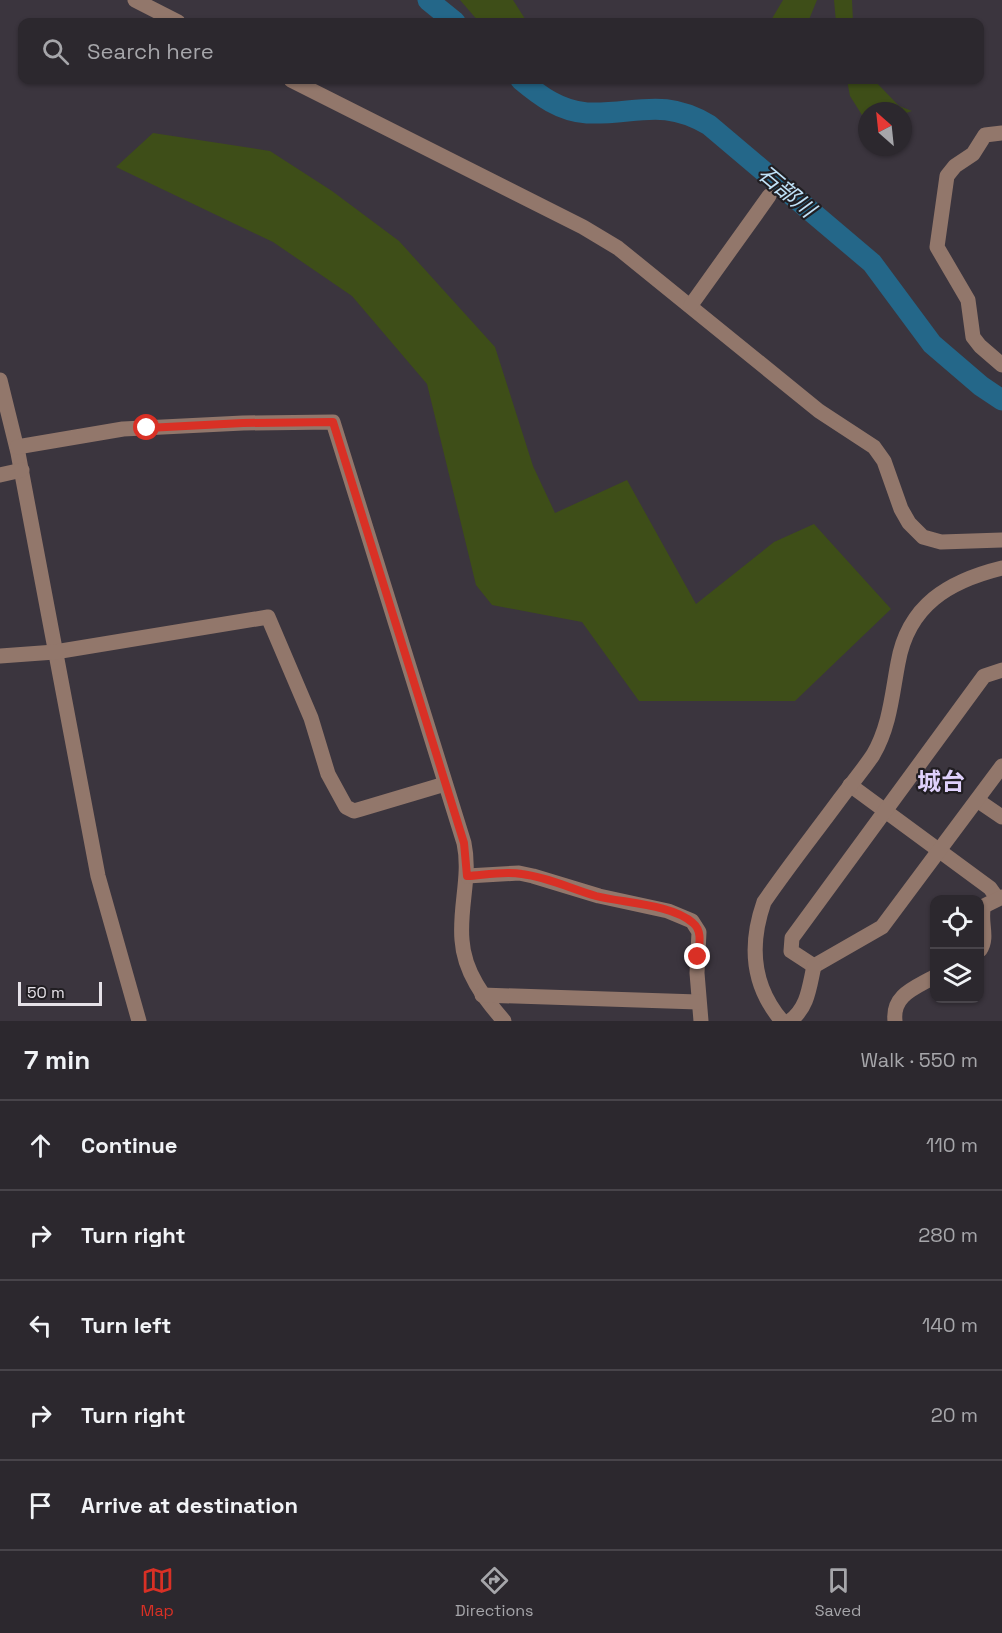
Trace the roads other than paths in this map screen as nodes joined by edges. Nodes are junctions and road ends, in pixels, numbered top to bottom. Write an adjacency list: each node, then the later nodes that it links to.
1 (135, 0): 2 (street)
2 (170, 18)
3 (299, 84): 6 (street)
4 (1002, 133): 7 (street)
5 (769, 196): 6 (street)
6 (691, 305): 12 (street)
7 (1002, 365)
8 (0, 380): 9 (street)
9 (17, 447): 10 (street); 18 (street)
10 (22, 470): 11 (street); 14 (street)
11 (0, 475)
12 (1002, 540)
13 (1002, 568): 19 (street)
14 (55, 652): 15 (street); 18 (street); 31 (street)
15 (0, 657)
16 (1002, 670): 21 (street)
17 (1002, 766): 20 (street)
18 (445, 784): 24 (street)
19 (850, 785): 21 (street); 34 (street)
20 (977, 800): 22 (street); 23 (street)
21 (885, 811): 23 (street); 27 (street)
22 (1002, 817)
23 (938, 851): 25 (street); 27 (street)
24 (467, 876): 29 (street); 30 (street)
25 (1000, 898): 26 (street)
26 (980, 949)
27 (814, 966): 35 (street)
28 (930, 979): 36 (street)
29 (482, 995): 30 (street); 32 (street)
30 (698, 1002): 33 (street)
31 (139, 1021)
32 (504, 1021)
33 (701, 1021)
34 (782, 1021)
35 (790, 1021)
36 (895, 1021)

